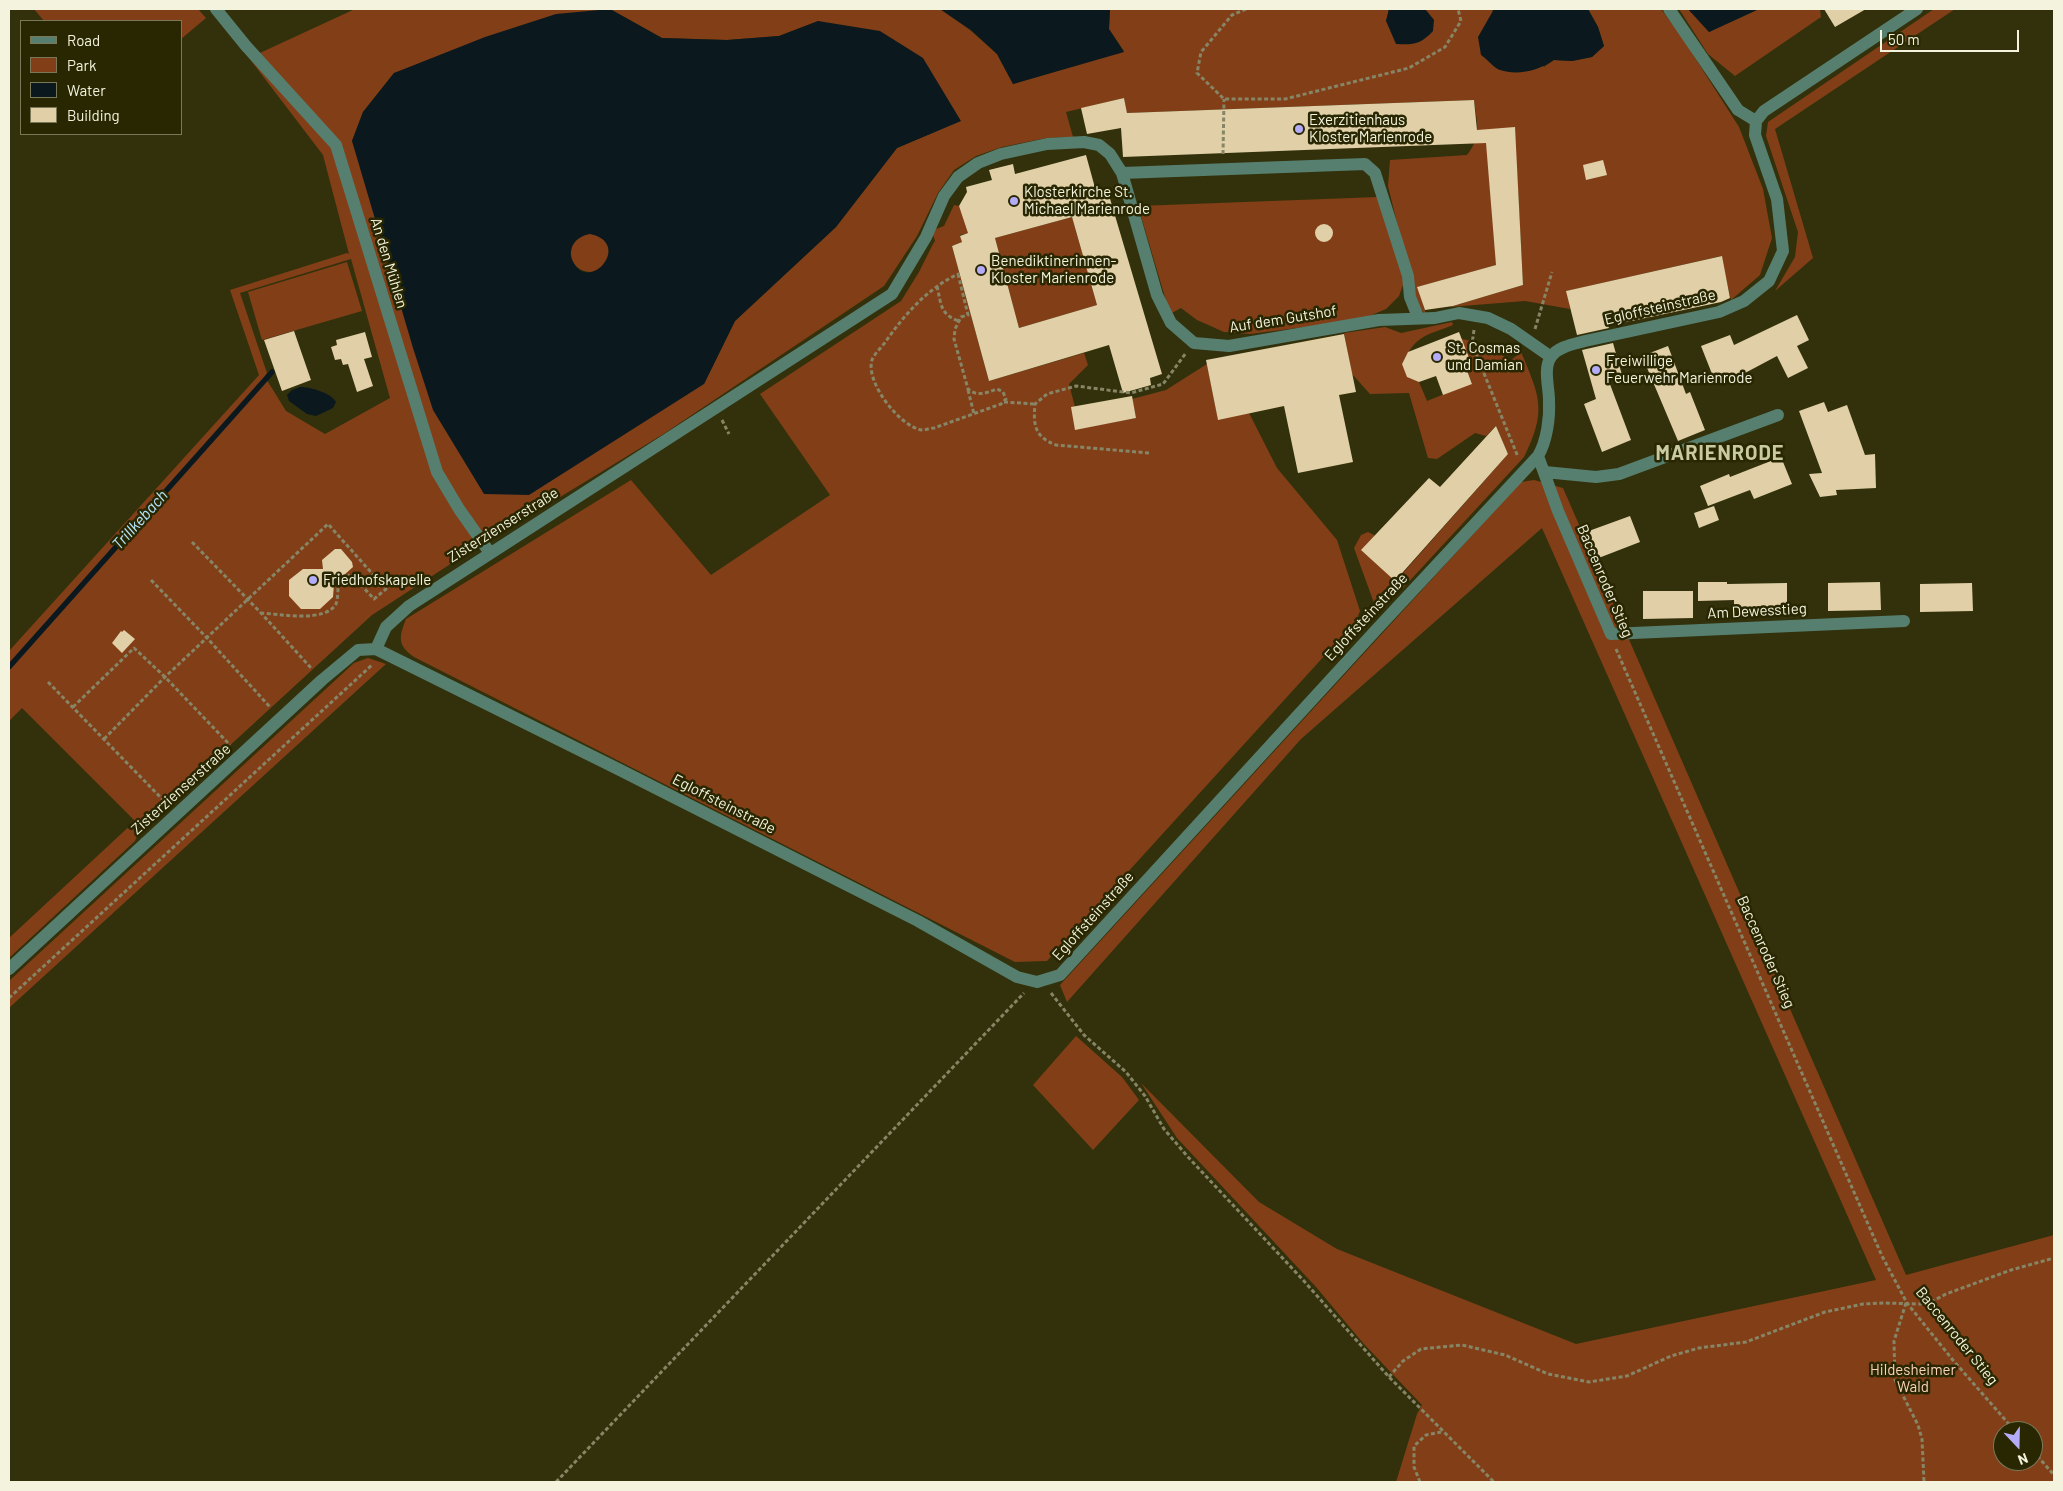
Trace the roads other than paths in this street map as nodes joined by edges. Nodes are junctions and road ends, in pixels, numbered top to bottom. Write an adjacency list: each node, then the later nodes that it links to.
1 (216, 9): 11 (street, An den Mühlen)
2 (1669, 9): 4 (street)
3 (1917, 9): 4 (street)
4 (1756, 121): 7 (street, Egloffsteinstraße)
5 (1122, 173): 6 (street); 6 (street, Auf dem Gutshof); 11 (street, Zisterzienserstraße)
6 (1418, 317): 7 (street, Auf dem Gutshof)
7 (1550, 357): 9 (street, Egloffsteinstraße)
8 (1778, 415): 10 (street)
9 (1538, 456): 10 (street, Baccenroder Stieg); 14 (street, Egloffsteinstraße)
10 (1545, 472): 13 (street, Baccenroder Stieg)
11 (490, 553): 14 (street, Zisterzienserstraße)
12 (1904, 621): 13 (street, Am Dewesstieg)
13 (1611, 634)
14 (376, 649): 15 (street, Zisterzienserstraße)
15 (9, 969)

